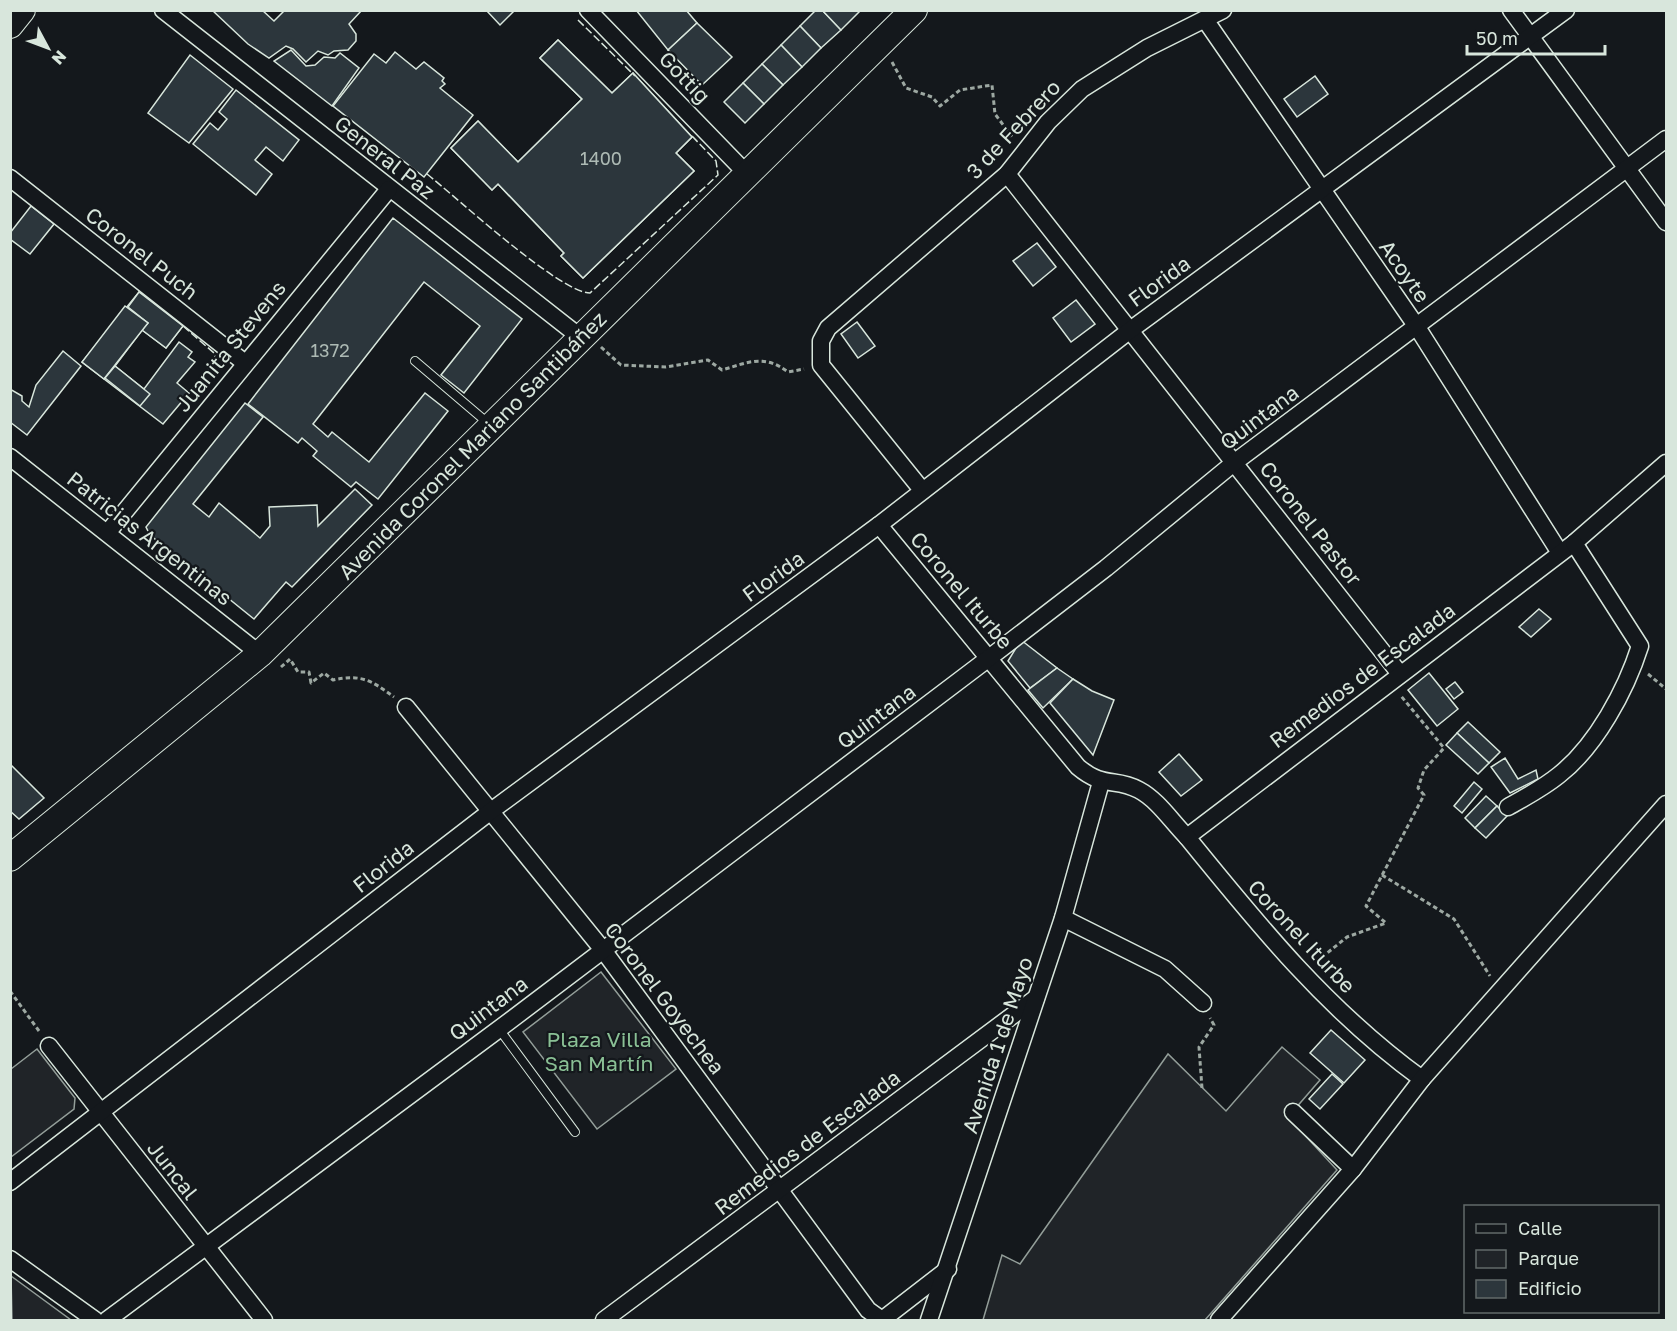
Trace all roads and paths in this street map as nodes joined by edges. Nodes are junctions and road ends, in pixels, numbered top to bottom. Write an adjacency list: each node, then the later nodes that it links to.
1 (22, 10): 9 (main road)
2 (163, 10): 18 (street, General Paz)
3 (588, 10): 16 (street, Gottig)
4 (1223, 10): 8 (street, 3 de Febrero)
5 (1510, 10): 10 (street)
6 (1566, 10): 10 (street, Florida)
7 (910, 12): 16 (main road, Avenida Coronel Mariano Santibáñez)
8 (1206, 21): 13 (street, 3 de Febrero); 19 (street, Acoyte)
9 (10, 25)
10 (1531, 37): 14 (street); 19 (street, Florida)
11 (898, 72): 13 (path)
12 (1666, 139): 14 (street, Quintana)
13 (1023, 152): 15 (street, 3 de Febrero)
14 (1626, 169): 20 (street); 21 (street, Quintana)
15 (1007, 174): 22 (street, Coronel Pastor); 32 (street, 3 de Febrero)
16 (748, 175): 23 (main road, Avenida Coronel Mariano Santibáñez)
17 (10, 178): 26 (street, Coronel Puch)
18 (389, 189): 23 (street, General Paz); 26 (street, Juanita Stevens)
19 (1321, 189): 21 (street, Acoyte); 22 (street, Florida)
20 (1666, 222)
21 (1417, 327): 30 (street, Quintana); 36 (street, Acoyte)
22 (1129, 330): 30 (street, Coronel Pastor); 32 (street, Florida)
23 (580, 337): 28 (main road, Avenida Coronel Mariano Santibáñez)
24 (606, 349): 27 (path)
25 (415, 361): 28 (lane)
26 (245, 363): 34 (street, Juanita Stevens)
27 (788, 372)
28 (492, 426): 38 (main road, Avenida Coronel Mariano Santibáñez)
29 (10, 457): 34 (street, Patricias Argentinas)
30 (1235, 462): 37 (street, Quintana); 39 (street, Coronel Pastor)
31 (1666, 463): 35 (street, Remedios de Escalada)
32 (922, 490): 33 (street, Florida)
33 (879, 525): 37 (street, Coronel Iturbe); 44 (street, Florida)
34 (108, 532): 38 (street, Patricias Argentinas)
35 (1574, 543): 36 (street, Remedios de Escalada); 43 (street)
36 (1560, 553): 39 (street, Remedios de Escalada)
37 (989, 658): 41 (street, Coronel Iturbe); 49 (street, Quintana)
38 (268, 662): 40 (path); 46 (main road, Avenida Coronel Mariano Santibáñez)
39 (1400, 674): 45 (street, Remedios de Escalada); 47 (path)
40 (406, 707): 44 (street, Coronel Goyechea)
41 (1101, 782): 45 (street); 48 (street, Avenida 1 de Mayo)
42 (1666, 804): 51 (street)
43 (1508, 807)
44 (491, 811): 49 (street, Coronel Goyechea); 60 (street, Florida)
45 (1187, 837): 50 (street, Coronel Iturbe)
46 (10, 858)
47 (1382, 875): 50 (path); 51 (path)
48 (1063, 918): 53 (street, Avenida 1 de Mayo); 54 (street)
49 (603, 950): 55 (street, Quintana); 64 (street, Coronel Goyechea)
50 (1314, 987): 57 (street, Coronel Iturbe)
51 (1501, 988): 57 (street)
52 (10, 991): 56 (path)
53 (1036, 998): 64 (street, Remedios de Escalada); 67 (street, Avenida 1 de Mayo)
54 (1203, 1003): 58 (path)
55 (499, 1029): 61 (lane); 65 (street, Quintana)
56 (49, 1046): 60 (street, Juncal)
57 (1422, 1078): 62 (street)
58 (1202, 1088)
59 (1293, 1112): 62 (street)
60 (101, 1113): 63 (street, Florida); 65 (street, Juncal)
61 (575, 1132)
62 (1353, 1169): 74 (street)
63 (10, 1182)
64 (781, 1191): 71 (street, Remedios de Escalada); 72 (street, Coronel Goyechea)
65 (205, 1248): 69 (street, Quintana); 70 (street, Juncal)
66 (10, 1259): 68 (street)
67 (948, 1269): 72 (street); 73 (street, Avenida 1 de Mayo)
68 (94, 1320)
69 (107, 1320)
70 (264, 1320)
71 (604, 1320)
72 (882, 1320)
73 (929, 1320)
74 (1219, 1320)

